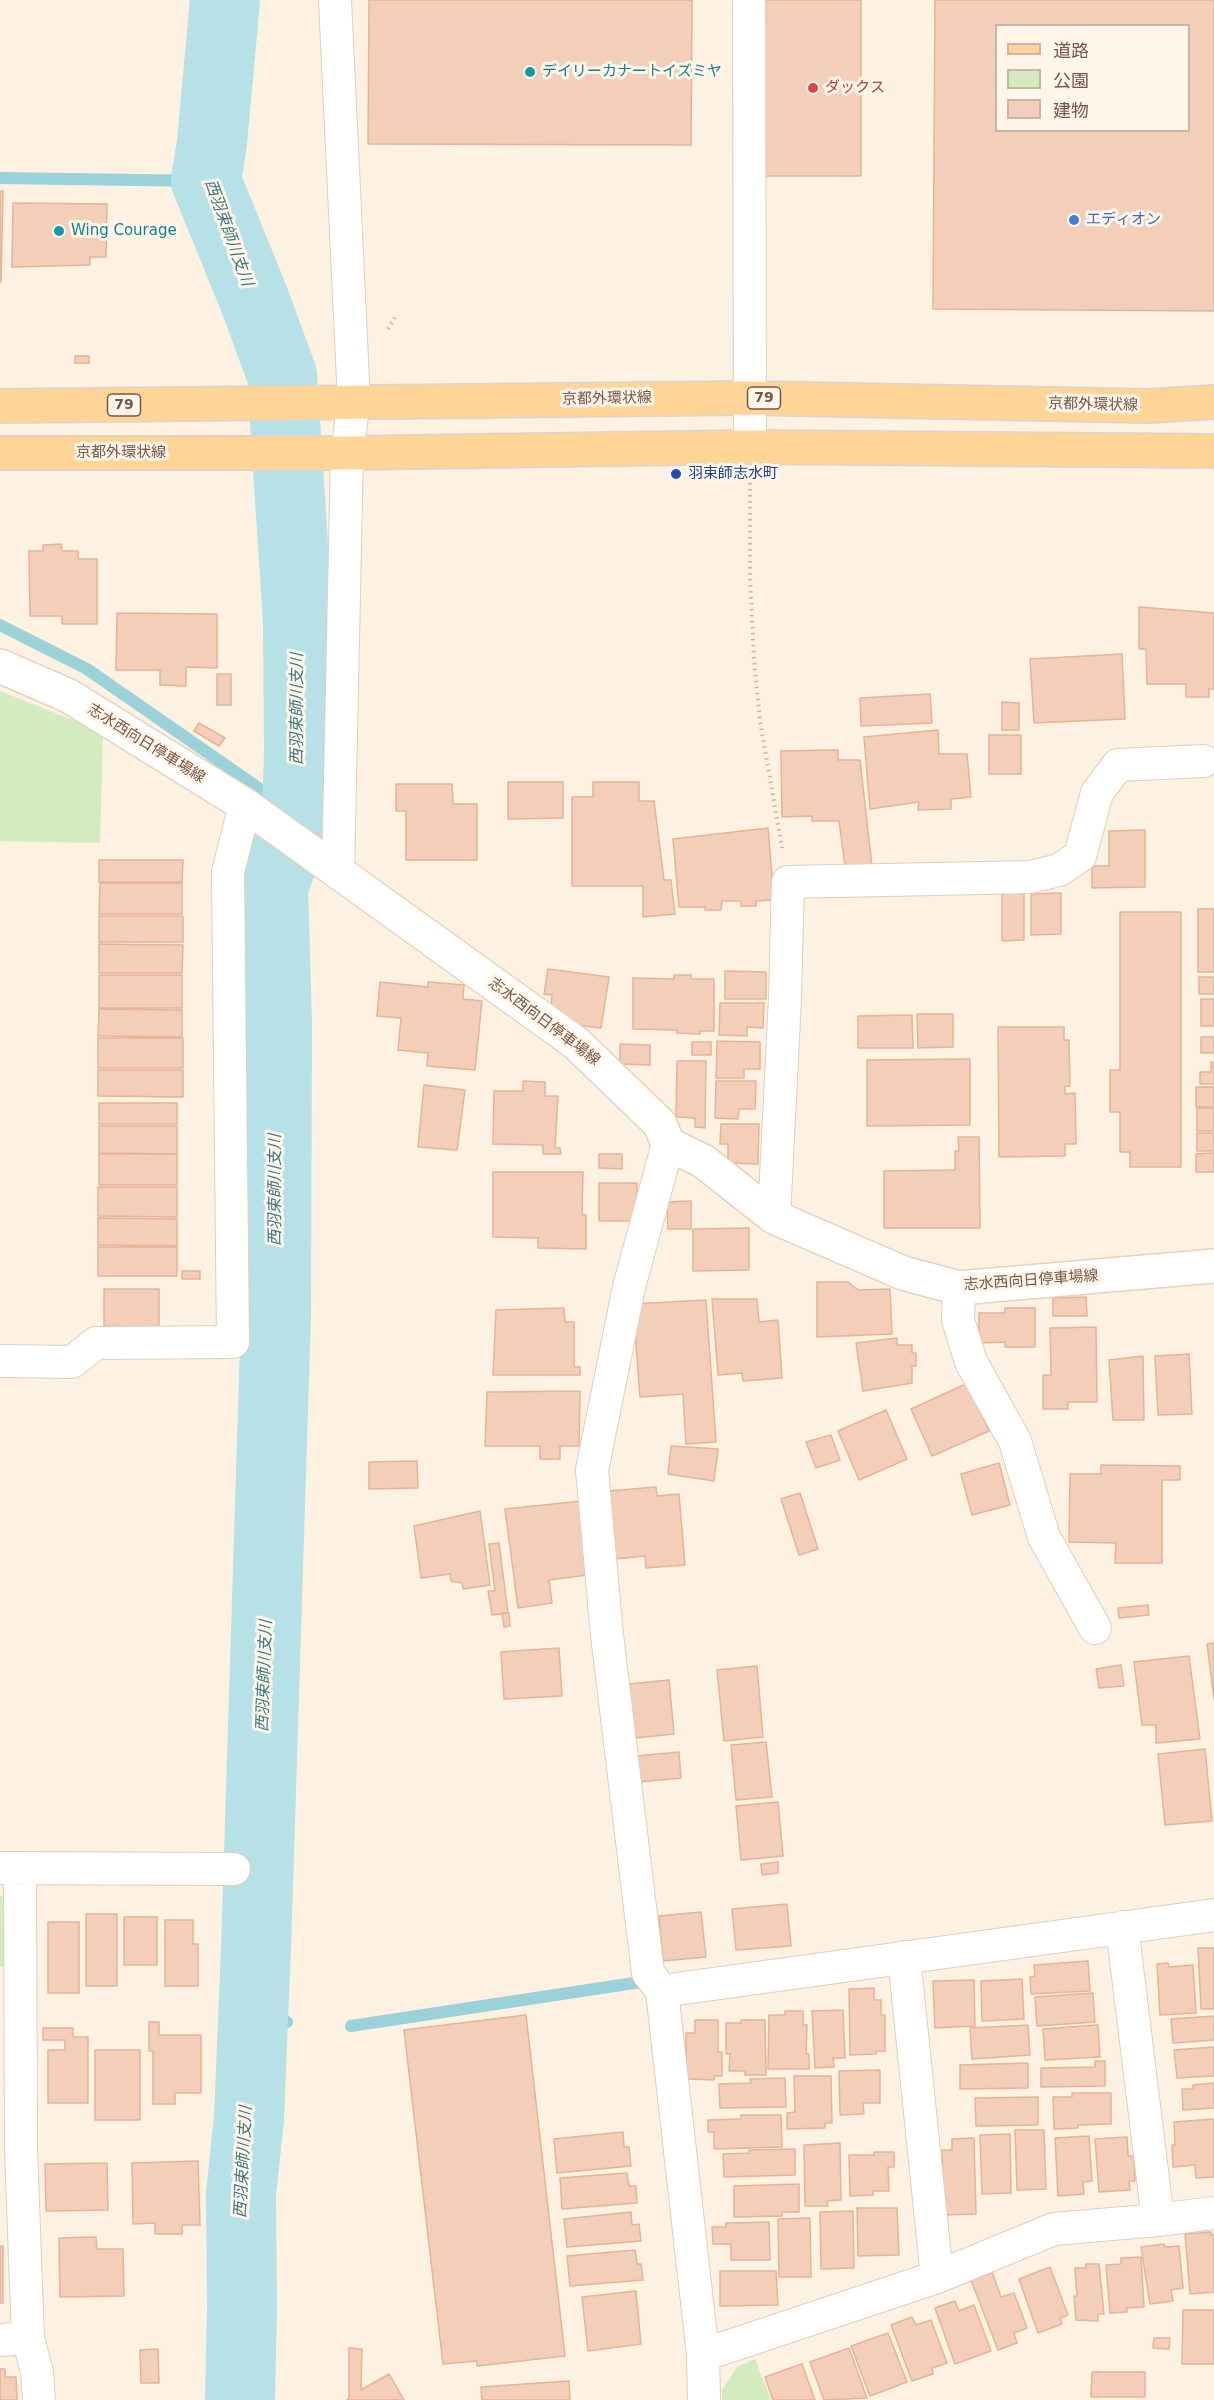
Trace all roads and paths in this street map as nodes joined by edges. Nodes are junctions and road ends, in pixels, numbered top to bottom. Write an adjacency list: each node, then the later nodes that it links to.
1 (335, 0): 5 (street)
2 (749, 0): 4 (street)
3 (1214, 391): 8 (street)
4 (749, 398): 5 (main road, 京都外環状線 / 79); 8 (main road, 京都外環状線 / 79); 9 (street)
5 (354, 402): 7 (main road, 京都外環状線 / 79); 12 (street)
6 (1214, 402): 8 (main road, 京都外環状線 / 79)
7 (0, 406)
8 (1149, 406)
9 (750, 447): 10 (main road, 京都外環状線); 12 (main road, 京都外環状線); 17 (path)
10 (1210, 452)
11 (0, 453): 12 (main road, 京都外環状線)
12 (331, 453): 16 (street)
13 (0, 666): 15 (main road, 志水西向日停車場線)
14 (1203, 761): 17 (street)
15 (245, 805): 16 (main road, 志水西向日停車場線); 22 (street)
16 (338, 873): 18 (main road, 志水西向日停車場線)
17 (788, 882): 19 (street)
18 (668, 1144): 19 (main road, 志水西向日停車場線); 29 (street)
19 (774, 1217): 21 (main road, 志水西向日停車場線)
20 (1214, 1266): 21 (main road, 志水西向日停車場線)
21 (959, 1288): 23 (street)
22 (0, 1361)
23 (1095, 1628)
24 (10, 1868): 25 (street); 30 (street)
25 (234, 1869)
26 (1214, 1915): 27 (street)
27 (1122, 1928): 28 (street); 32 (street)
28 (904, 1957): 29 (street); 33 (street)
29 (662, 1990): 35 (street)
30 (11, 2149): 34 (street)
31 (1214, 2212): 32 (street)
32 (1158, 2220): 33 (street)
33 (937, 2277): 35 (street)
34 (14, 2339): 36 (street)
35 (703, 2355): 37 (street)
36 (39, 2400)
37 (704, 2400)

